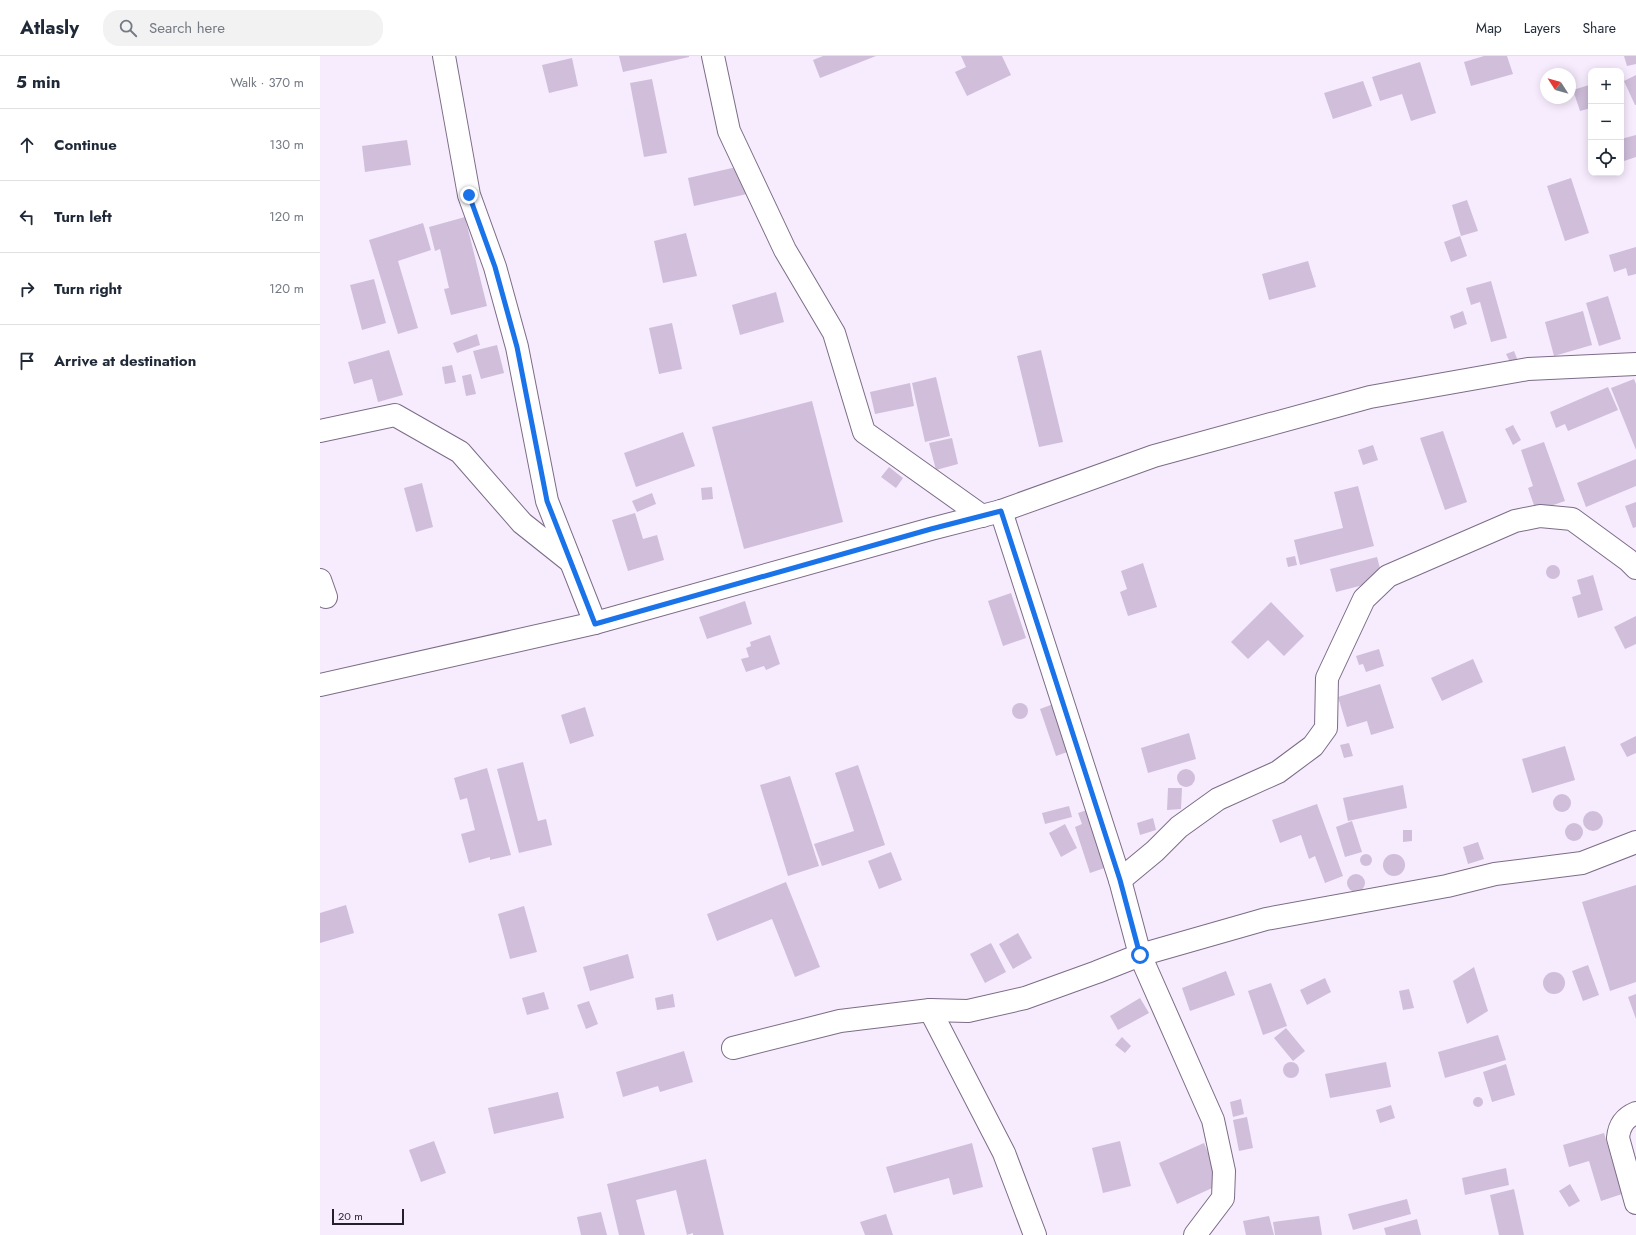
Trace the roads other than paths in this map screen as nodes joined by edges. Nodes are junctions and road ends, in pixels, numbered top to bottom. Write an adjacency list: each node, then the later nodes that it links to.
1 (444, 56): 6 (street)
2 (713, 56): 5 (street)
3 (1636, 364): 5 (street)
4 (320, 431): 6 (street)
5 (991, 514): 8 (street); 11 (street)
6 (571, 562): 8 (street)
7 (1636, 568): 11 (street)
8 (595, 624): 9 (street)
9 (320, 685)
10 (1636, 842): 12 (street)
11 (1120, 880): 12 (street)
12 (1140, 955): 13 (street); 18 (street)
13 (930, 1010): 14 (street); 17 (street)
14 (733, 1048)
15 (1636, 1113): 16 (street)
16 (1636, 1203)
17 (1035, 1235)
18 (1195, 1235)

